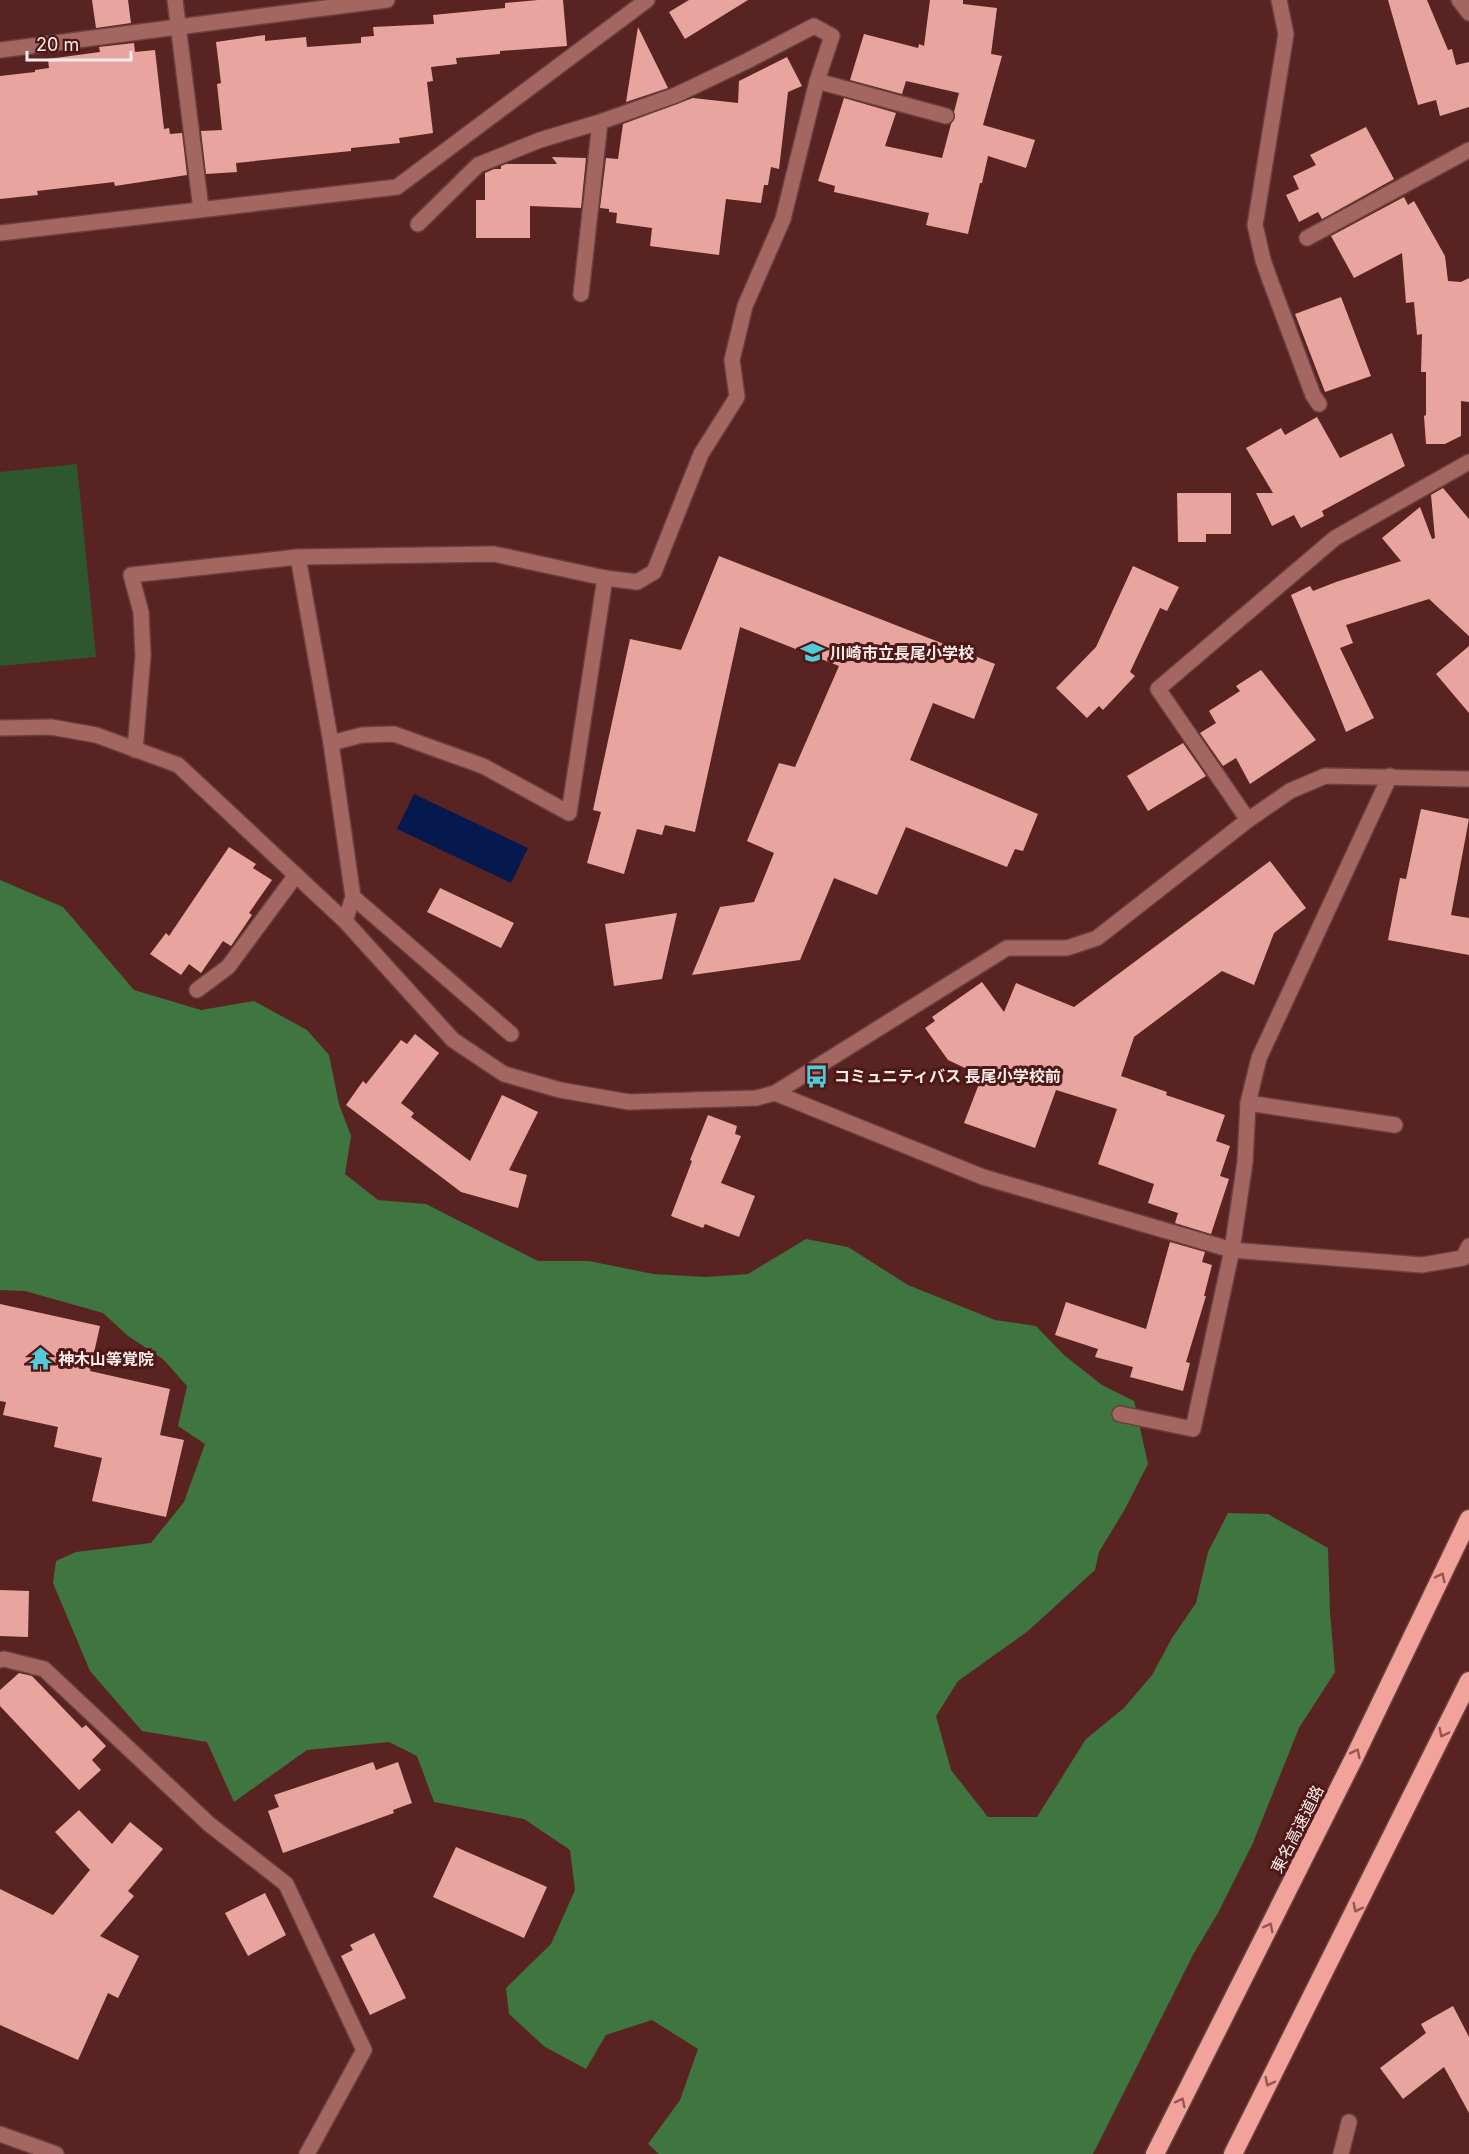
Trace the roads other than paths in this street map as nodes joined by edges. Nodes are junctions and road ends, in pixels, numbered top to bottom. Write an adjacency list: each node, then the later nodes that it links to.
1 (175, 0): 7 (street)
2 (387, 0): 7 (street)
3 (647, 0): 13 (street)
4 (1280, 0): 18 (street)
5 (1459, 0): 6 (street)
6 (1469, 13)
7 (178, 27): 8 (street); 13 (street)
8 (0, 50)
9 (817, 81): 10 (street); 11 (street); 21 (street)
10 (946, 116)
11 (600, 122): 14 (street); 17 (street)
12 (1469, 150): 16 (street)
13 (201, 209): 15 (street)
14 (418, 224)
15 (0, 233)
16 (1307, 238)
17 (580, 294)
18 (1319, 404)
19 (1469, 462): 27 (street)
20 (297, 557): 21 (street); 23 (street); 24 (street)
21 (605, 578): 23 (street)
22 (0, 728): 24 (street)
23 (331, 743): 29 (street)
24 (135, 750): 28 (street)
25 (1390, 776): 26 (street); 27 (street); 34 (street)
26 (1469, 779)
27 (1248, 820): 33 (street)
28 (296, 875): 30 (street); 31 (street)
29 (353, 897): 30 (street); 32 (street)
30 (345, 921): 33 (street)
31 (197, 990)
32 (511, 1034)
33 (775, 1093): 37 (street)
34 (1248, 1103): 35 (street); 37 (street)
35 (1395, 1125)
36 (1469, 1246): 37 (street)
37 (1232, 1250): 38 (street)
38 (1120, 1414)
39 (1469, 1519): 46 (highway, 東名高速道路, one-way to 39)
40 (0, 1660): 45 (street)
41 (1469, 1681): 47 (highway, one-way to 47)
42 (1349, 2122): 48 (street)
43 (0, 2134): 44 (street)
44 (56, 2154)
45 (307, 2154)
46 (1155, 2154)
47 (1233, 2154)
48 (1341, 2154)

